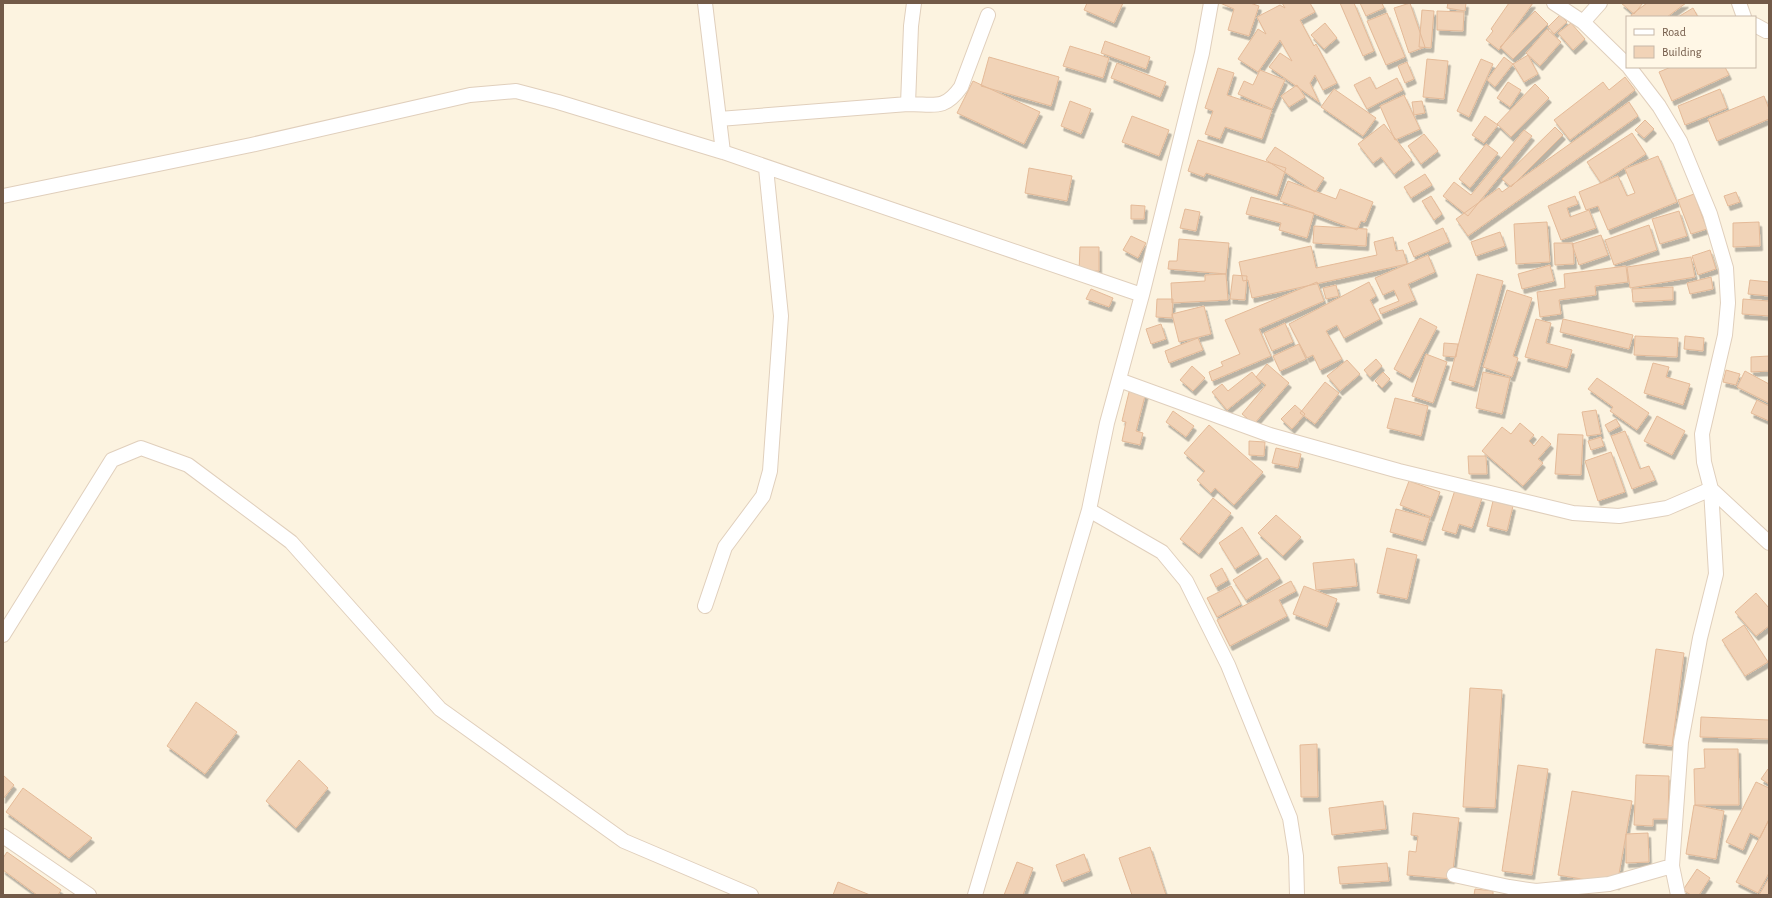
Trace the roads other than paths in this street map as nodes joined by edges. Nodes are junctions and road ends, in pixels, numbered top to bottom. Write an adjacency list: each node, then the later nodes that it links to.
1 (705, 3): 15 (street)
2 (914, 3): 14 (street)
3 (1211, 3): 19 (street)
4 (1554, 3): 9 (street)
5 (1600, 3): 9 (street)
6 (1739, 3): 8 (street)
7 (988, 15): 14 (street)
8 (1744, 16)
9 (1584, 22): 12 (street)
10 (1756, 26): 11 (street)
11 (1769, 31)
12 (1626, 64)
13 (1630, 68): 21 (street)
14 (908, 104): 15 (street)
15 (719, 119): 16 (street)
16 (723, 152): 17 (street); 18 (street)
17 (766, 168): 19 (street); 24 (street)
18 (3, 196)
19 (1142, 295): 20 (street)
20 (1119, 380): 21 (street); 22 (street)
21 (1711, 489): 23 (street); 27 (street)
22 (1088, 510): 32 (street); 33 (street)
23 (1769, 543)
24 (705, 606)
25 (3, 635): 31 (street)
26 (3, 836): 30 (street)
27 (1672, 866): 29 (street); 34 (street)
28 (1454, 875): 29 (street)
29 (1536, 893)
30 (89, 895)
31 (751, 895)
32 (975, 895)
33 (1297, 895)
34 (1678, 895)

